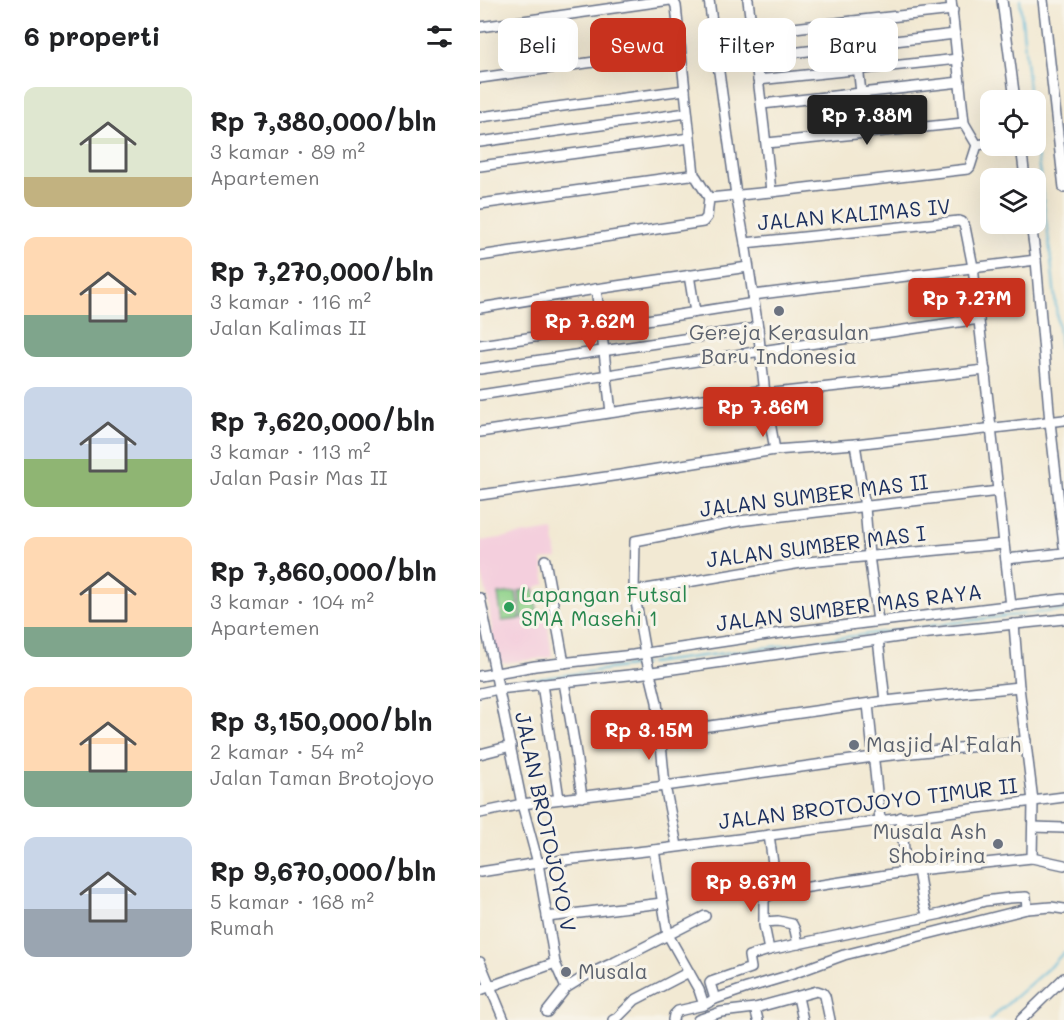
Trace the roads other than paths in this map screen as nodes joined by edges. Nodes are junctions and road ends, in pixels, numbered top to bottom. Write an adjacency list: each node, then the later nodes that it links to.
1 (671, 0): 7 (street); 10 (street)
2 (709, 0): 39 (street)
3 (748, 0): 8 (street)
4 (1002, 0): 24 (street)
5 (1043, 0): 37 (street)
6 (952, 5): 9 (street); 11 (street)
7 (677, 18)
8 (750, 18)
9 (872, 18)
10 (480, 27)
11 (955, 34): 12 (street); 13 (street)
12 (898, 41)
13 (958, 59): 15 (street); 22 (street)
14 (590, 63): 20 (street)
15 (898, 66)
16 (683, 72): 23 (street)
17 (757, 72): 21 (street)
18 (839, 72): 21 (street)
19 (859, 72): 25 (street)
20 (480, 78)
21 (758, 80): 26 (street)
22 (960, 82): 25 (street); 29 (street)
23 (685, 90): 27 (street); 28 (street)
24 (1014, 90)
25 (861, 93): 26 (street)
26 (762, 104): 32 (street)
27 (687, 113): 30 (street); 31 (street)
28 (480, 117)
29 (964, 123): 32 (street); 33 (street)
30 (690, 138): 35 (street); 36 (street)
31 (480, 142)
32 (766, 143): 38 (street)
33 (977, 144): 34 (street); 38 (street)
34 (980, 144)
35 (480, 166)
36 (693, 175): 40 (street); 41 (street)
37 (1064, 188)
38 (771, 192): 39 (street)
39 (736, 195): 40 (street); 43 (street)
40 (709, 198): 44 (street)
41 (480, 204)
42 (1032, 234): 45 (street)
43 (745, 243): 46 (street); 47 (street, JALAN KALIMAS IV)
44 (480, 256)
45 (1036, 260): 47 (street); 65 (street)
46 (748, 267): 48 (street); 50 (street)
47 (973, 267): 50 (street); 53 (street)
48 (689, 275): 49 (street); 52 (street)
49 (596, 289): 51 (street); 54 (street)
50 (753, 299): 52 (street); 55 (street)
51 (480, 308)
52 (694, 312): 54 (street)
53 (979, 319): 58 (street); 60 (street)
54 (602, 327): 56 (street); 57 (street)
55 (758, 328): 57 (street); 58 (street)
56 (480, 345)
57 (603, 351): 59 (street); 61 (street)
58 (761, 351): 61 (street); 62 (street)
59 (480, 369)
60 (985, 370): 62 (street); 66 (street)
61 (606, 375): 63 (street); 64 (street)
62 (765, 392): 64 (street); 69 (street)
63 (480, 395)
64 (611, 412): 67 (street)
65 (1058, 421): 66 (street); 74 (street)
66 (992, 428): 68 (street); 70 (street)
67 (480, 432)
68 (855, 444): 69 (street); 72 (street)
69 (775, 450): 71 (street)
70 (999, 491): 72 (street, JALAN SUMBER MAS II); 73 (street)
71 (480, 495)
72 (865, 507): 76 (street); 79 (street, JALAN SUMBER MAS II)
73 (1004, 544): 76 (street, JALAN SUMBER MAS I); 77 (street)
74 (1064, 546)
75 (1064, 553): 77 (street)
76 (869, 556): 79 (street, JALAN SUMBER MAS I); 84 (street)
77 (1006, 559): 82 (street)
78 (545, 560): 88 (street)
79 (634, 591): 87 (street)
80 (480, 598): 91 (street, JALAN BROTOJOYO V)
81 (1064, 600): 82 (street, JALAN SUMBER MAS RAYA)
82 (1011, 606): 84 (street, JALAN SUMBER MAS RAYA)
83 (1064, 619): 85 (street, JALAN SUMBER MAS RAYA)
84 (878, 621): 87 (street, JALAN SUMBER MAS RAYA)
85 (1014, 624): 86 (street, JALAN SUMBER MAS RAYA); 94 (street)
86 (878, 639): 89 (street, JALAN SUMBER MAS RAYA); 96 (street)
87 (645, 654): 88 (street, JALAN SUMBER MAS RAYA); 89 (street)
88 (564, 663): 91 (street, JALAN SUMBER MAS RAYA)
89 (650, 672): 92 (street, JALAN SUMBER MAS RAYA); 98 (street)
90 (480, 676): 91 (street)
91 (497, 682): 93 (street, JALAN SUMBER MAS RAYA); 95 (street); 100 (street, JALAN BROTOJOYO V)
92 (564, 682): 93 (street, JALAN SUMBER MAS RAYA); 104 (street)
93 (542, 684): 106 (street)
94 (1019, 687): 96 (street); 99 (street)
95 (480, 693)
96 (885, 701): 97 (street)
97 (868, 704): 98 (street); 102 (street)
98 (660, 733): 103 (street)
99 (1026, 741): 102 (street); 107 (street)
100 (511, 746): 101 (street); 108 (street, JALAN BROTOJOYO V)
101 (480, 754)
102 (873, 757): 103 (street); 111 (street)
103 (665, 786): 104 (street); 115 (street)
104 (582, 797): 106 (street)
105 (1064, 797): 107 (street, JALAN BROTOJOYO TIMUR II)
106 (559, 799): 108 (street)
107 (1033, 801): 110 (street, JALAN BROTOJOYO TIMUR II); 112 (street)
108 (522, 804): 109 (street); 118 (street, JALAN BROTOJOYO V)
109 (480, 813)
110 (901, 817): 111 (street, JALAN BROTOJOYO TIMUR II); 122 (street)
111 (880, 820): 114 (street, JALAN BROTOJOYO TIMUR II)
112 (1033, 827): 113 (street); 117 (street)
113 (1064, 828)
114 (769, 835): 115 (street, JALAN BROTOJOYO TIMUR II); 123 (street)
115 (677, 846): 116 (street, JALAN BROTOJOYO TIMUR II)
116 (654, 850): 118 (street, JALAN BROTOJOYO TIMUR II); 124 (street)
117 (1032, 858): 119 (street); 120 (street)
118 (538, 863): 121 (street, JALAN BROTOJOYO TIMUR II); 128 (street, JALAN BROTOJOYO V)
119 (1064, 865)
120 (918, 870): 122 (street); 129 (street)
121 (480, 872)
122 (902, 873): 123 (street)
123 (777, 892): 130 (street)
124 (662, 903): 128 (street); 132 (street)
125 (1027, 909): 126 (street); 129 (street); 134 (street)
126 (1064, 909)
127 (705, 916): 132 (street)
128 (547, 917): 137 (street, JALAN BROTOJOYO V)
129 (928, 917): 131 (street)
130 (764, 922): 133 (street); 135 (street)
131 (866, 930): 133 (street); 134 (street)
132 (668, 935): 138 (street); 141 (street)
133 (798, 944): 135 (street)
134 (872, 949): 144 (street)
135 (769, 950): 144 (street)
136 (480, 962): 140 (street)
137 (555, 963): 140 (street); 141 (street, JALAN BROTOJOYO V)
138 (688, 972): 145 (street); 148 (street)
139 (1064, 978): 155 (street)
140 (491, 985): 142 (street); 149 (street)
141 (566, 988): 147 (street)
142 (480, 990)
143 (798, 997): 146 (street); 153 (street); 154 (street)
144 (715, 999): 145 (street)
145 (704, 1005): 150 (street)
146 (755, 1008): 151 (street); 152 (street)
147 (547, 1012)
148 (616, 1019)
149 (504, 1020)
150 (673, 1020)
151 (698, 1020)
152 (758, 1020)
153 (803, 1020)
154 (830, 1020)
155 (1020, 1020)

